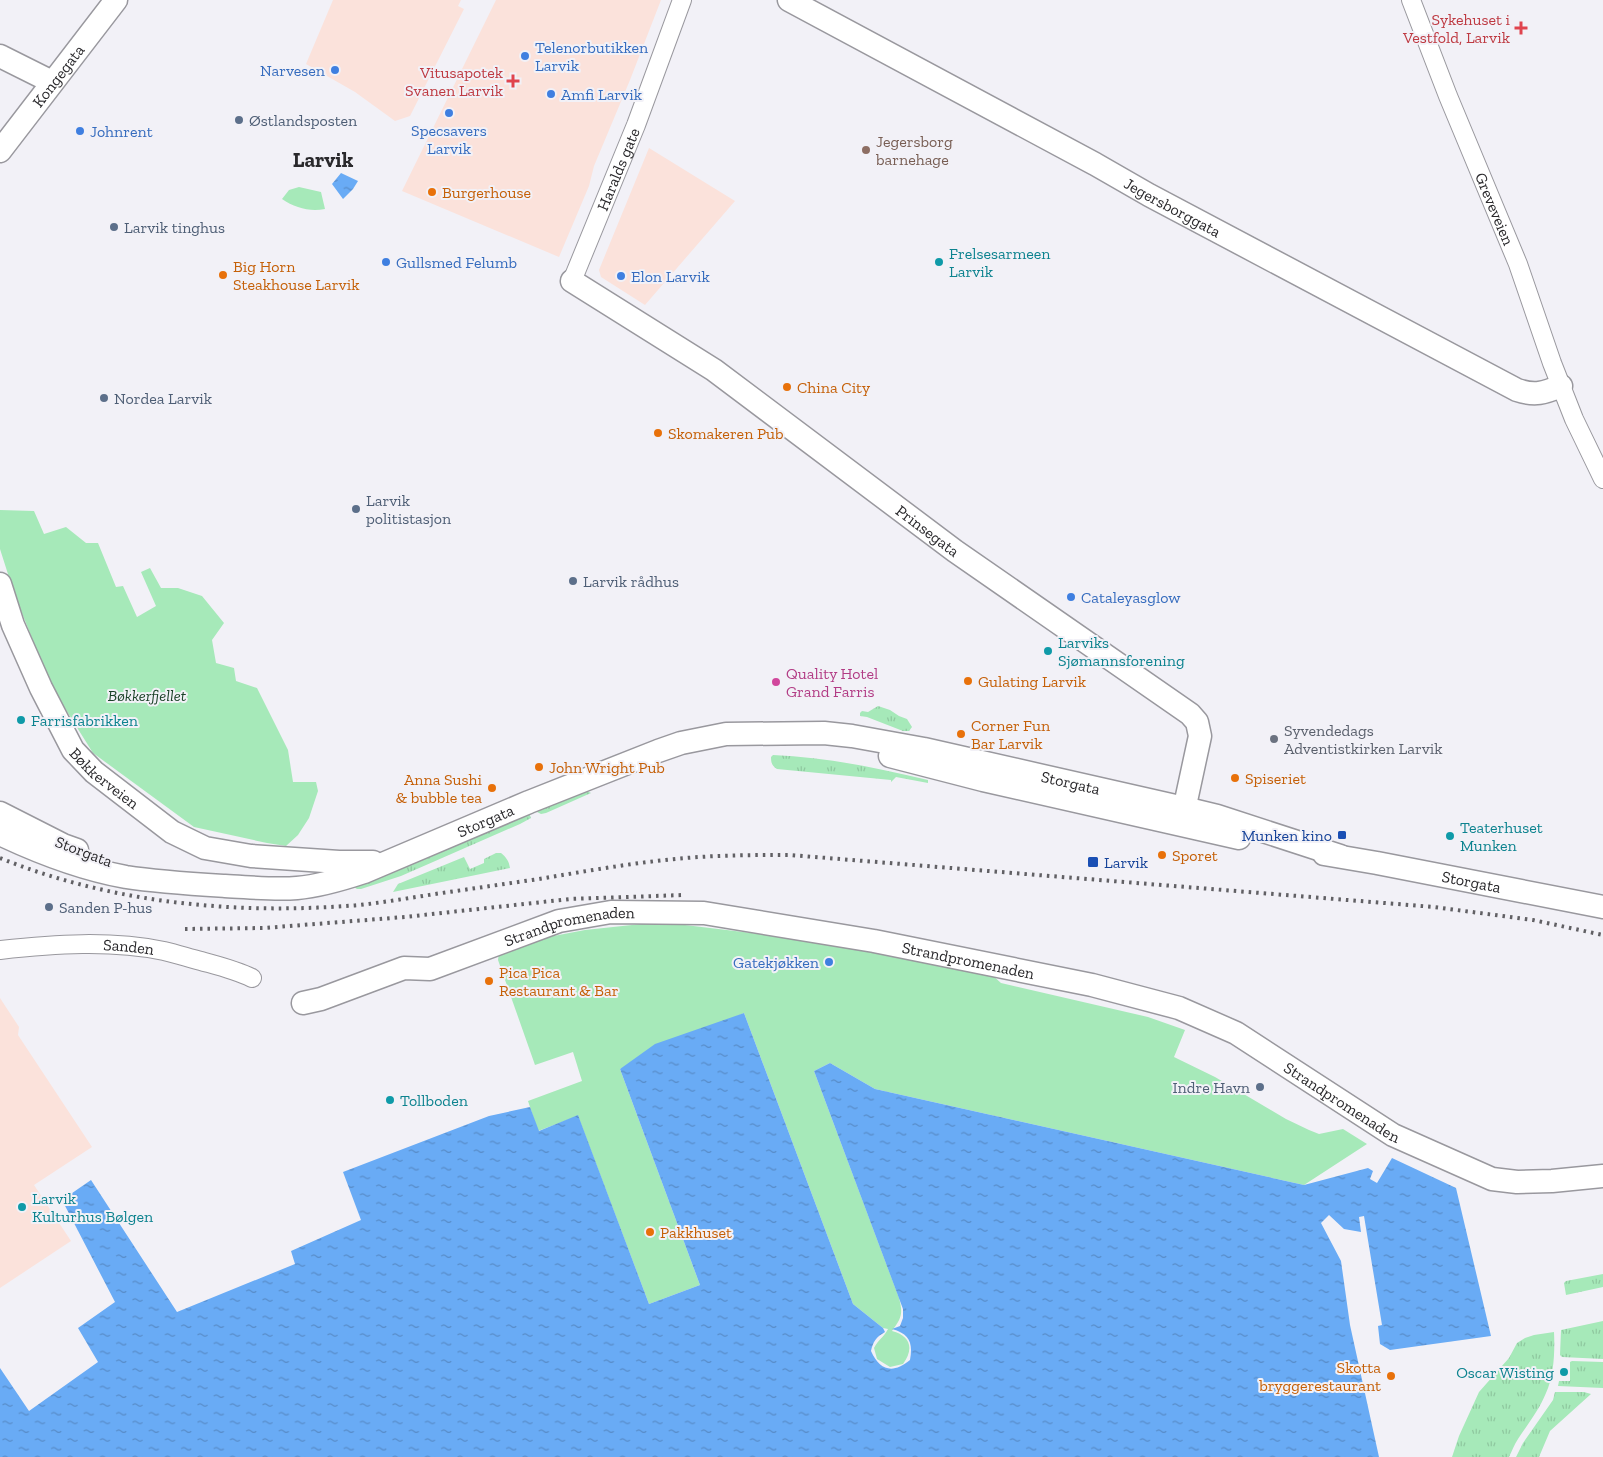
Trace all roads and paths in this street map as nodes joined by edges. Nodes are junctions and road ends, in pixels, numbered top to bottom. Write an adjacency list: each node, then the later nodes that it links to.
1 (116, 0): 6 (main road, Kongegata)
2 (682, 0): 8 (street, Haralds gate)
3 (789, 0): 9 (main road, Jegersborggata)
4 (1410, 0): 9 (street, Greveveien)
5 (0, 56): 6 (main road)
6 (52, 82): 7 (main road, Kongegata)
7 (0, 151)
8 (572, 281): 13 (main road, Prinsegata)
9 (1561, 386): 10 (street, Greveveien)
10 (1603, 479)
11 (0, 584): 15 (main road, Bøkkerveien)
12 (0, 813): 17 (main road, Storgata)
13 (1182, 816): 16 (main road, Storgata); 19 (main road, Storgata)
14 (0, 834): 17 (main road, Storgata)
15 (305, 860): 16 (main road, Bøkkerveien); 18 (main road)
16 (384, 863): 18 (main road, Storgata)
17 (170, 881): 18 (main road, Storgata)
18 (322, 883)
19 (1603, 907)
20 (0, 950): 21 (street, Sanden)
21 (252, 978)
22 (303, 1003): 23 (main road, Strandpromenaden)
23 (1603, 1176)

